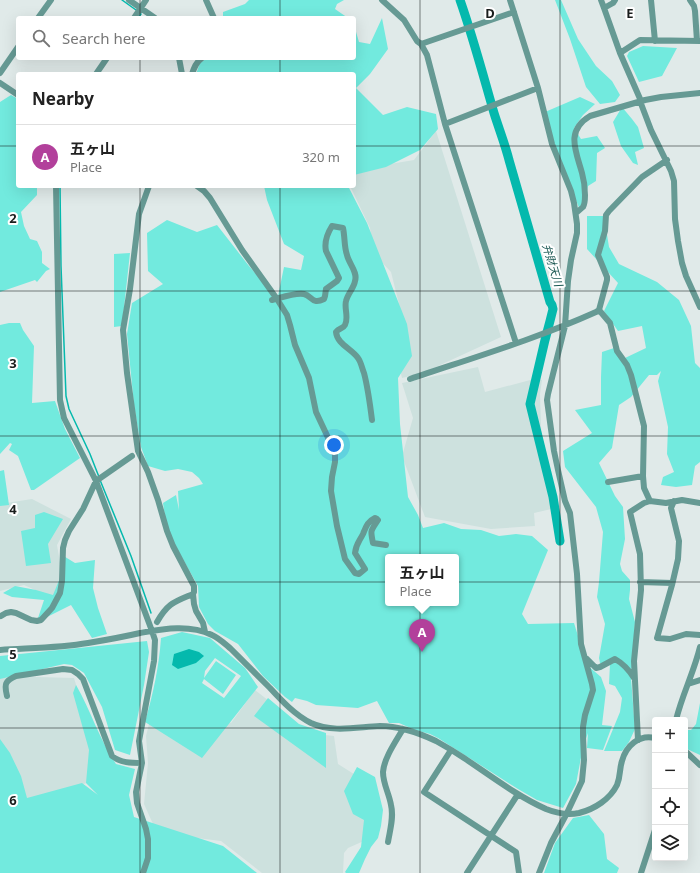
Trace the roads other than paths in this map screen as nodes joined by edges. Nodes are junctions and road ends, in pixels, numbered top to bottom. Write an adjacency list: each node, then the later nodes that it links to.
1 (51, 0): 14 (street)
2 (129, 0): 11 (street)
3 (146, 0): 11 (street)
4 (206, 0): 17 (street)
5 (382, 0): 20 (street)
6 (510, 0): 13 (street)
7 (601, 0): 12 (street)
8 (615, 0): 12 (street)
9 (651, 0): 18 (street)
10 (690, 0): 19 (street)
11 (141, 8): 15 (street); 16 (street)
12 (604, 8): 22 (street)
13 (514, 12): 20 (street); 31 (street)
14 (39, 16)
15 (135, 16)
16 (152, 16)
17 (213, 16)
18 (656, 41): 19 (street); 22 (street)
19 (698, 41)
20 (421, 44): 35 (street)
21 (16, 50): 29 (street)
22 (620, 53): 34 (street)
23 (106, 60): 26 (street)
24 (179, 60): 27 (street)
25 (198, 60): 28 (street)
26 (97, 72)
27 (182, 72)
28 (193, 72)
29 (0, 73)
30 (0, 83): 33 (street)
31 (538, 88): 35 (street); 40 (street)
32 (700, 94): 34 (street)
33 (16, 95)
34 (640, 101): 36 (street); 40 (street)
35 (445, 124): 45 (street)
36 (667, 160): 42 (street); 43 (street)
37 (56, 188): 50 (street)
38 (148, 188): 58 (street)
39 (203, 188): 41 (street)
40 (576, 213): 44 (street)
41 (275, 300): 47 (street); 55 (street)
42 (700, 307)
43 (599, 310): 44 (street); 49 (street)
44 (565, 326): 45 (street); 66 (street)
45 (516, 343): 46 (street)
46 (410, 379)
47 (372, 420)
48 (132, 456): 50 (street)
49 (643, 476): 51 (street); 52 (street)
50 (96, 481): 59 (street); 61 (street)
51 (608, 482)
52 (650, 501): 53 (street); 56 (street)
53 (674, 501): 54 (street); 57 (street)
54 (700, 503)
55 (386, 545)
56 (640, 582): 57 (street); 67 (street)
57 (672, 584): 63 (street)
58 (193, 594): 60 (street); 62 (street)
59 (1, 616)
60 (158, 622)
61 (152, 631): 62 (street); 65 (street); 77 (street)
62 (205, 632): 72 (street)
63 (700, 635)
64 (700, 647): 69 (street)
65 (0, 650)
66 (584, 655): 67 (street); 80 (street)
67 (635, 679): 74 (street)
68 (700, 680): 69 (street)
69 (688, 684): 71 (street)
70 (7, 696): 77 (street)
71 (677, 717)
72 (403, 729): 75 (street); 83 (street)
73 (652, 737): 74 (street)
74 (638, 740): 80 (street)
75 (451, 750): 79 (street); 81 (street)
76 (687, 753): 78 (street)
77 (142, 764): 84 (street)
78 (700, 765)
79 (518, 794): 80 (street); 81 (street)
80 (567, 813): 87 (street)
81 (492, 836): 85 (street); 86 (street)
82 (652, 839): 88 (street)
83 (388, 842)
84 (143, 873)
85 (467, 873)
86 (519, 873)
87 (539, 873)
88 (641, 873)

